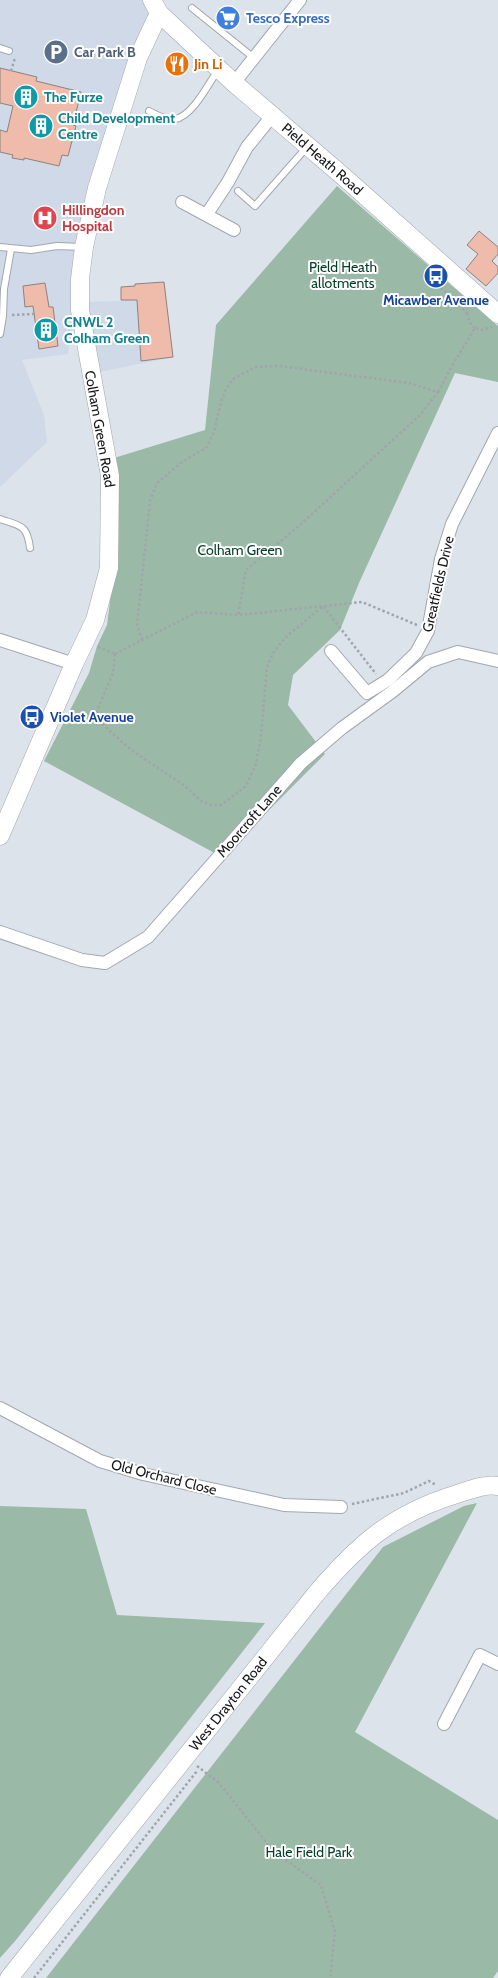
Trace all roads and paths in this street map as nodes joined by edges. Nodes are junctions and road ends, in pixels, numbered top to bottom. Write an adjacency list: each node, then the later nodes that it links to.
1 (300, 0): 6 (street)
2 (156, 6): 7 (street, Pield Heath Road); 18 (street, Colham Green Road)
3 (192, 8): 6 (lane)
4 (0, 48): 5 (lane)
5 (12, 53): 8 (path)
6 (254, 58): 9 (street)
7 (219, 69): 9 (street, Pield Heath Road); 10 (lane)
8 (11, 71)
9 (234, 83): 11 (street, Pield Heath Road)
10 (149, 111)
11 (272, 116): 12 (street, Pield Heath Road); 15 (street)
12 (308, 146): 13 (lane); 21 (street, Pield Heath Road)
13 (238, 190)
14 (182, 202): 15 (street)
15 (207, 214): 16 (street)
16 (234, 230)
17 (0, 247): 19 (lane)
18 (84, 247): 19 (lane); 39 (street, Colham Green Road)
19 (11, 249): 23 (lane)
20 (438, 272): 24 (path)
21 (496, 312): 24 (path)
22 (34, 314): 23 (path)
23 (3, 316): 25 (lane)
24 (476, 328): 26 (path)
25 (0, 334)
26 (438, 392): 31 (path); 34 (path)
27 (498, 433): 36 (street, Greatfields Drive)
28 (0, 519): 29 (lane)
29 (30, 548)
30 (323, 606): 31 (path); 32 (path); 37 (path); 40 (path)
31 (238, 615): 34 (path)
32 (422, 627)
33 (0, 640): 39 (street)
34 (142, 640): 37 (path)
35 (97, 646): 37 (path)
36 (331, 651)
37 (115, 654)
38 (498, 661): 42 (street, Moorcroft Lane)
39 (74, 664): 41 (street, Colham Green Road)
40 (379, 677)
41 (0, 836)
42 (0, 932)
43 (0, 1408): 46 (street, Old Orchard Close)
44 (496, 1484): 45 (street, West Drayton Road)
45 (451, 1496): 46 (path); 49 (street, West Drayton Road)
46 (341, 1507)
47 (498, 1664): 48 (street)
48 (444, 1724)
49 (192, 1762): 50 (street, West Drayton Road); 51 (path); 52 (path)
50 (9, 1978)
51 (34, 1978)
52 (330, 1978)

